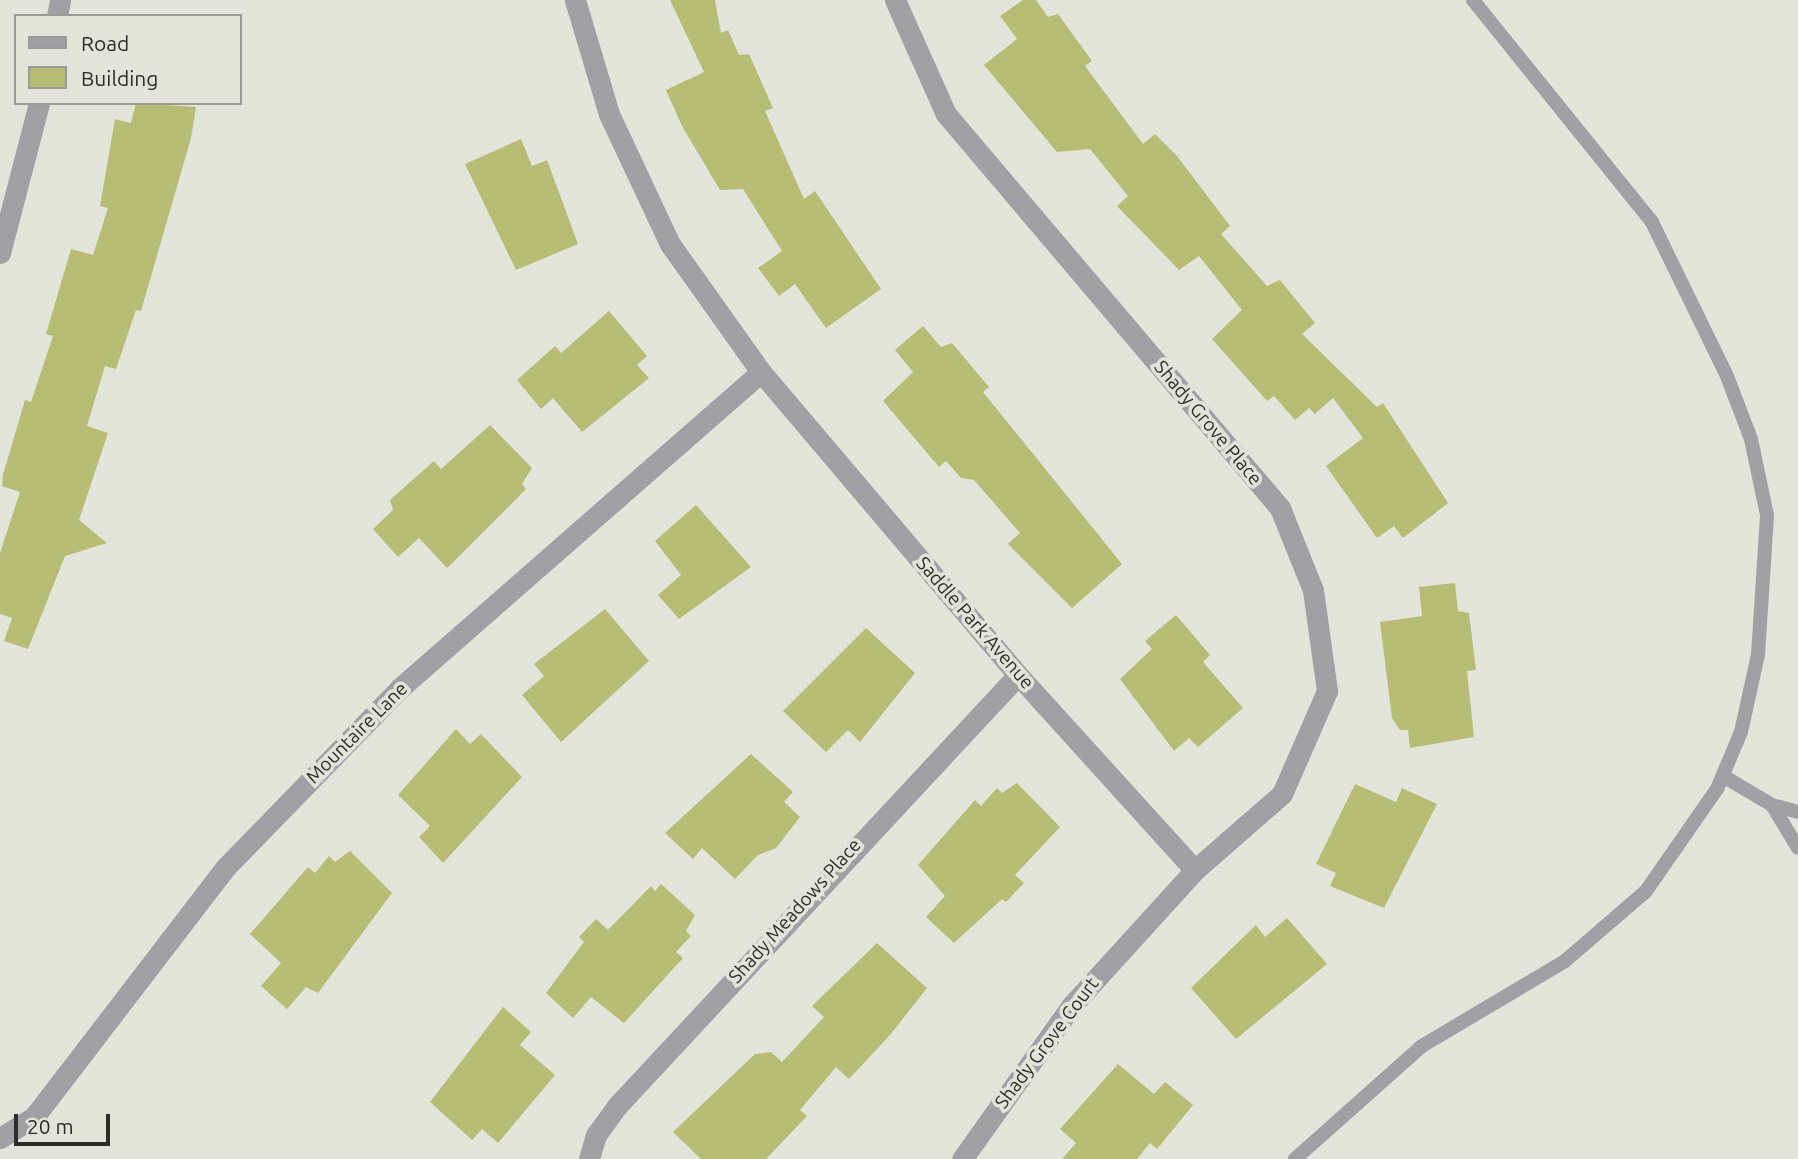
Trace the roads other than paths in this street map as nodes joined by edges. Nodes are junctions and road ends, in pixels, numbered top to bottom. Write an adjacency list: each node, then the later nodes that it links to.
1 (575, 0): 6 (street, Saddle Park Avenue)
2 (895, 0): 12 (street, Shady Grove Place)
3 (1473, 0): 8 (lane)
4 (38, 105): 5 (street)
5 (0, 253)
6 (761, 372): 7 (street, Saddle Park Avenue); 13 (street, Mountaire Lane)
7 (1018, 675): 12 (street, Saddle Park Avenue); 14 (street, Shady Meadows Place)
8 (1723, 776): 9 (lane); 16 (lane)
9 (1772, 805): 10 (lane); 11 (lane)
10 (1798, 812)
11 (1798, 848)
12 (1195, 870): 15 (street, Shady Grove Court)
13 (0, 1138)
14 (589, 1159)
15 (961, 1159)
16 (1295, 1159)

